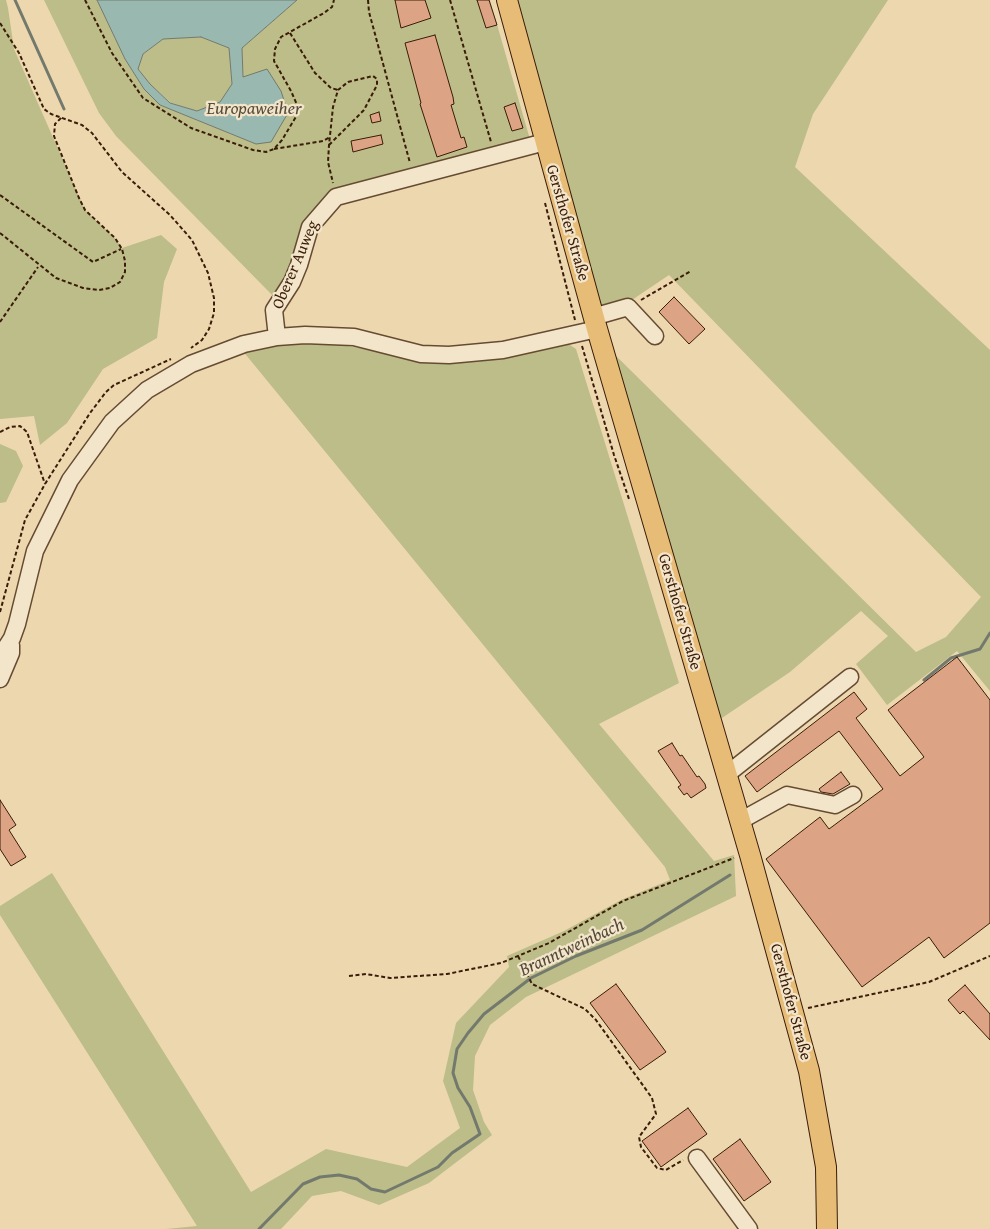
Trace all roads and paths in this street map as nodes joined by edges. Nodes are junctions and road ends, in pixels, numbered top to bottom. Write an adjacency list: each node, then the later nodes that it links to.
1 (85, 0): 13 (path)
2 (334, 0): 7 (path)
3 (368, 0): 15 (path)
4 (450, 0): 14 (path)
5 (507, 0): 11 (main road, Gersthofer Straße)
6 (0, 23): 9 (path)
7 (290, 32): 8 (path); 13 (path)
8 (338, 90): 10 (path); 12 (path)
9 (61, 118): 19 (path); 27 (path)
10 (330, 137): 12 (path); 13 (path)
11 (545, 142): 14 (street); 24 (main road, Gersthofer Straße)
12 (329, 146): 17 (path)
13 (274, 149)
14 (495, 156): 15 (street)
15 (414, 177): 17 (street)
16 (0, 195): 19 (path)
17 (336, 197): 26 (street, Oberer Auweg)
18 (0, 233): 20 (path)
19 (122, 249): 20 (path)
20 (39, 266): 23 (path)
21 (691, 271): 22 (path)
22 (628, 307): 24 (street); 25 (street)
23 (0, 322)
24 (595, 323): 26 (street); 36 (main road, Gersthofer Straße)
25 (655, 336)
26 (277, 337): 32 (street)
27 (185, 351)
28 (178, 355): 30 (path)
29 (0, 432): 30 (path)
30 (45, 484): 31 (path)
31 (0, 612)
32 (12, 638): 33 (street); 35 (street)
33 (0, 657)
34 (850, 677): 36 (street)
35 (0, 679)
36 (726, 775): 38 (main road, Gersthofer Straße)
37 (854, 795): 38 (street)
38 (740, 821): 39 (main road, Gersthofer Straße)
39 (750, 855): 40 (path); 43 (main road, Gersthofer Straße)
40 (518, 956): 42 (path); 44 (path)
41 (990, 956): 43 (path)
42 (349, 976)
43 (793, 1012): 46 (main road, Gersthofer Straße)
44 (697, 1158): 45 (street)
45 (749, 1229)
46 (827, 1229)

